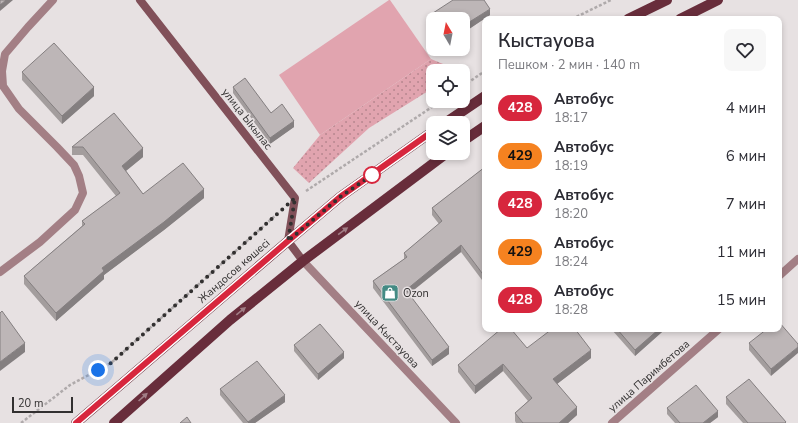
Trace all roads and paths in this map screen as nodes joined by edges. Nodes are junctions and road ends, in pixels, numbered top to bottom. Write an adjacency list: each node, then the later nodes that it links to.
1 (53, 0): 9 (street)
2 (140, 0): 19 (street, улица Ыкылас)
3 (611, 0): 6 (path)
4 (667, 0): 7 (main road)
5 (718, 0): 8 (main road)
6 (578, 16)
7 (634, 16)
8 (686, 16)
9 (3, 56): 23 (street)
10 (482, 74): 11 (path)
11 (470, 82)
12 (482, 98): 14 (main road)
13 (430, 108): 19 (path)
14 (455, 116)
15 (482, 128): 17 (main road)
16 (426, 136): 20 (main road, Жандосов көшесі)
17 (470, 136)
18 (438, 160): 22 (main road, one-way to 18)
19 (295, 198): 20 (street); 26 (path)
20 (288, 241): 22 (street); 27 (main road, Жандосов көшесі)
21 (798, 259): 24 (street)
22 (302, 261): 28 (main road, one-way to 22); 29 (street, улица Кыстауова)
23 (0, 272)
24 (782, 273)
25 (716, 332): 30 (street, улица Паримбетова)
26 (22, 423)
27 (76, 423)
28 (114, 423)
29 (456, 423)
30 (612, 423)

